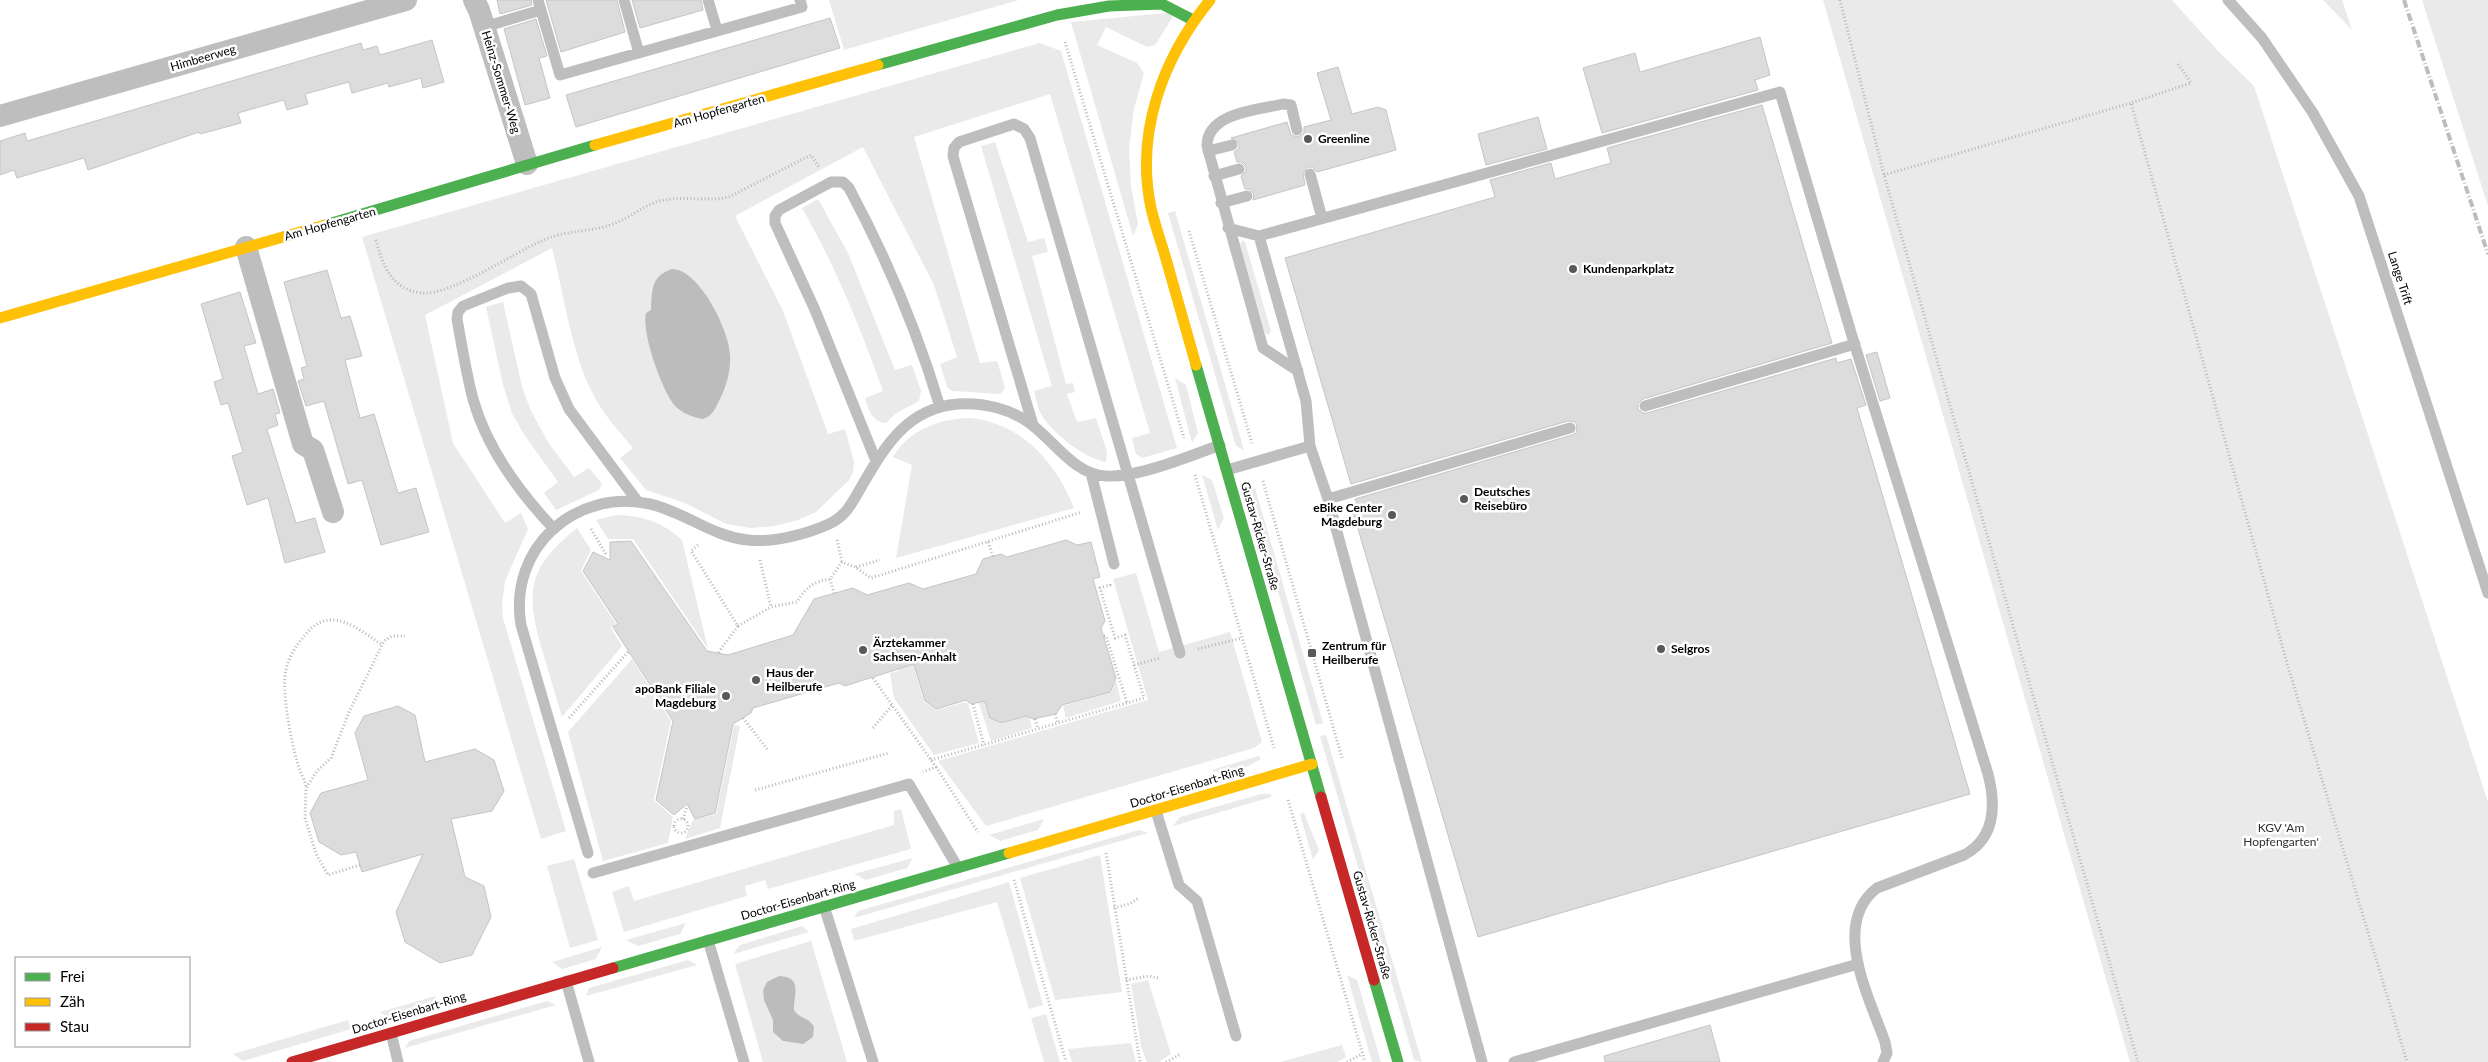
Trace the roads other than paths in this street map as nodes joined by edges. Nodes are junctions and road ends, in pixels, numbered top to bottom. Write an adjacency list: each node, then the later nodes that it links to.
1 (406, 0): 13 (street, Himbeerweg)
2 (474, 0): 10 (street, Heinz-Sommer-Weg)
3 (624, 0): 12 (lane)
4 (708, 0): 11 (lane)
5 (800, 0): 11 (lane)
6 (1210, 0): 9 (street, Gustav-Ricker-Straße)
7 (2228, 0): 47 (lane, Lange Trift)
8 (540, 5): 10 (lane); 12 (lane)
9 (1193, 20): 17 (street, Am Hopfengarten); 34 (street, Gustav-Ricker-Straße)
10 (484, 27): 17 (street, Heinz-Sommer-Weg)
11 (718, 30): 12 (lane)
12 (639, 53)
13 (0, 116)
14 (1294, 128): 16 (lane)
15 (1232, 145): 16 (lane)
16 (1208, 151): 19 (lane)
17 (527, 164): 26 (street, Am Hopfengarten)
18 (1239, 169): 19 (lane)
19 (1214, 176): 22 (lane)
20 (1308, 177): 23 (lane)
21 (1246, 196): 22 (lane)
22 (1221, 203): 24 (lane)
23 (1322, 218): 25 (lane); 28 (lane)
24 (1228, 228): 25 (lane); 29 (lane)
25 (1258, 236): 29 (lane)
26 (246, 247): 27 (street, Am Hopfengarten); 44 (street)
27 (0, 318)
28 (1855, 344): 30 (lane); 56 (lane)
29 (1298, 372): 35 (lane)
30 (1645, 406)
31 (940, 407): 32 (lane); 36 (lane); 36 (lane)
32 (1033, 426): 38 (lane); 39 (lane)
33 (1570, 428): 42 (lane)
34 (1220, 446): 37 (street, Gustav-Ricker-Straße); 39 (lane)
35 (1310, 446): 37 (lane); 42 (lane)
36 (876, 461): 40 (lane)
37 (1227, 470): 49 (street, Gustav-Ricker-Straße)
38 (1091, 473): 39 (lane); 46 (lane)
39 (1129, 474): 48 (lane)
40 (859, 491): 41 (lane); 43 (lane)
41 (870, 496)
42 (1328, 499): 66 (lane)
43 (638, 502): 45 (lane); 45 (lane)
44 (334, 512)
45 (554, 529): 51 (lane)
46 (1114, 564)
47 (2488, 593)
48 (1180, 653)
49 (1312, 764): 50 (street, Doctor-Eisenbart-Ring); 65 (street, Gustav-Ricker-Straße)
50 (1156, 811): 52 (street, Doctor-Eisenbart-Ring); 59 (lane)
51 (588, 854)
52 (959, 869): 53 (lane); 54 (street, Doctor-Eisenbart-Ring)
53 (593, 874)
54 (824, 906): 55 (street, Doctor-Eisenbart-Ring); 64 (lane)
55 (708, 940): 57 (street, Doctor-Eisenbart-Ring); 63 (lane)
56 (1858, 964): 67 (lane); 68 (lane)
57 (566, 981): 58 (street, Doctor-Eisenbart-Ring); 62 (lane)
58 (391, 1034): 60 (street, Doctor-Eisenbart-Ring); 61 (lane)
59 (1236, 1036)
60 (292, 1062)
61 (398, 1062)
62 (589, 1062)
63 (744, 1062)
64 (873, 1062)
65 (1398, 1062)
66 (1482, 1062)
67 (1514, 1062)
68 (1883, 1062)

